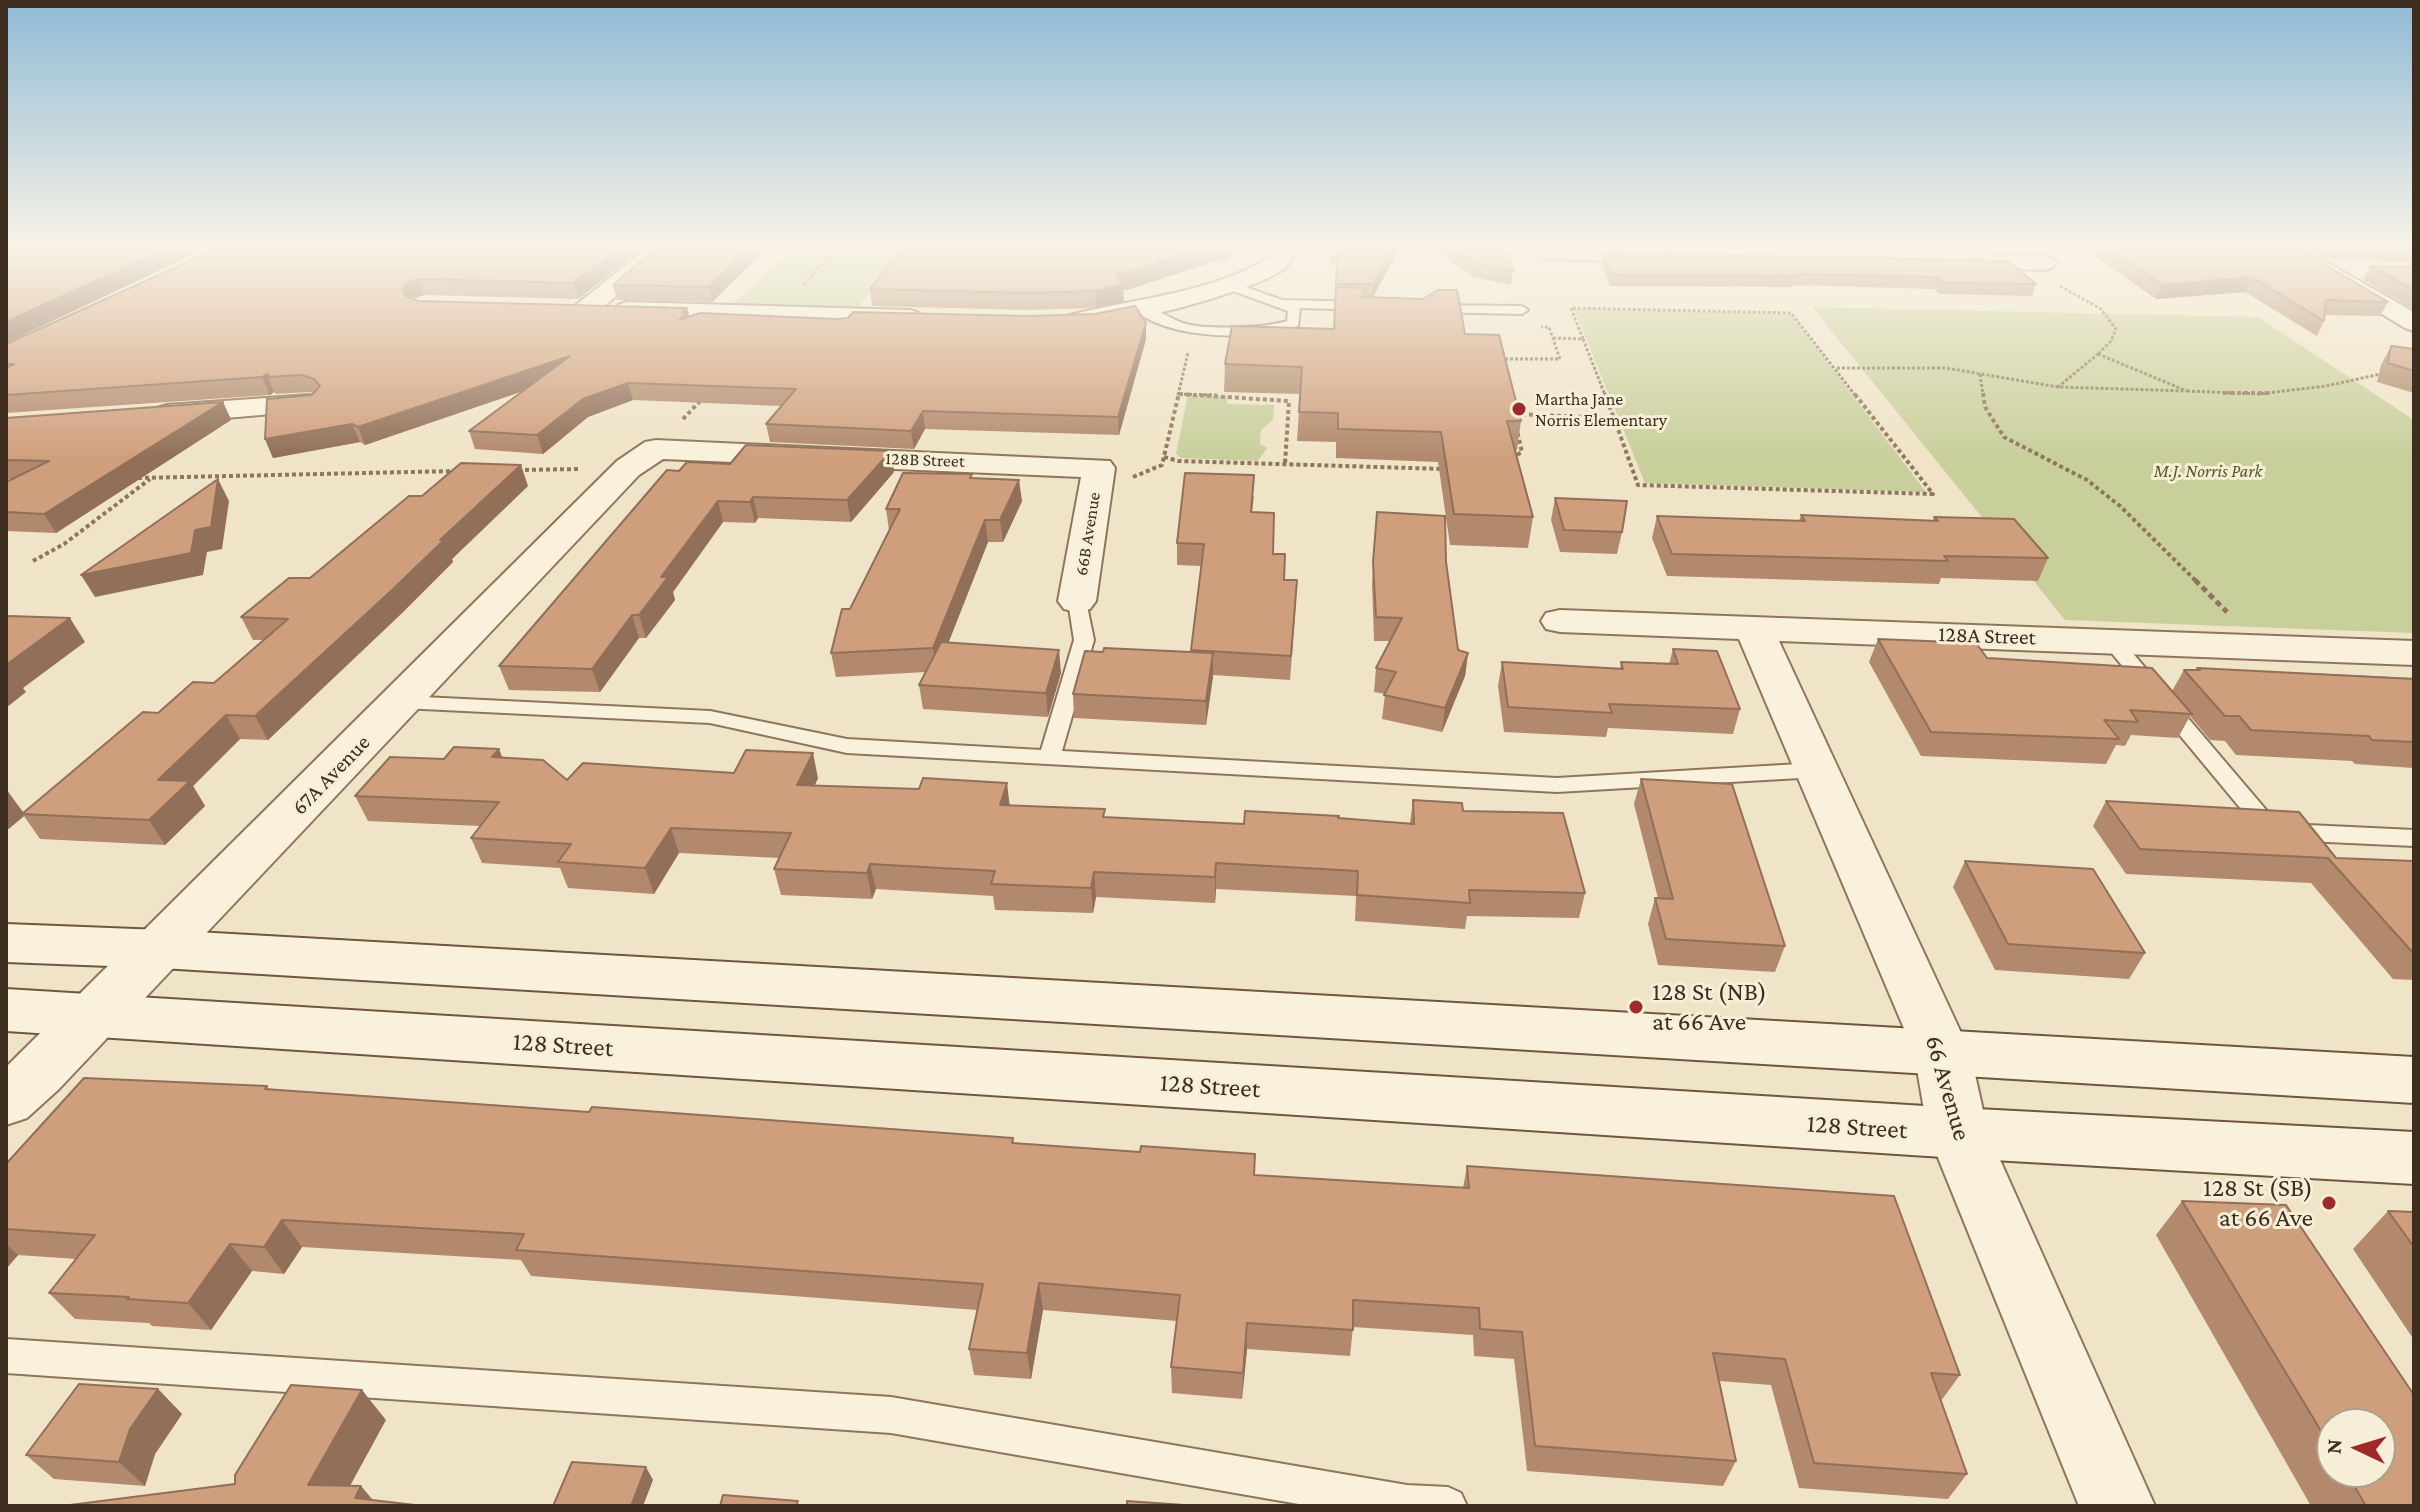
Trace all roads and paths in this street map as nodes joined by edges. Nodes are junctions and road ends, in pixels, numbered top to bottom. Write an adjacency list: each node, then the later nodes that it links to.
1 (845, 317): 8 (street)
2 (1108, 317): 9 (street)
3 (1156, 317): 4 (lane)
4 (1293, 317)
5 (1574, 317): 12 (path)
6 (1794, 317): 17 (path)
7 (2107, 317): 14 (path)
8 (928, 319)
9 (1056, 321)
10 (1536, 327): 11 (path)
11 (1553, 338): 12 (path); 16 (path)
12 (1583, 339): 29 (path)
13 (1189, 347): 24 (path)
14 (2098, 354): 21 (path); 23 (path)
15 (1488, 359): 16 (path)
16 (1499, 359): 18 (path)
17 (1833, 368): 20 (path); 29 (path)
18 (1502, 371)
19 (2385, 373): 23 (path)
20 (1980, 374): 21 (path); 43 (path)
21 (2058, 387): 23 (path)
22 (711, 389): 30 (path)
23 (2188, 392)
24 (1179, 394): 31 (path); 33 (path)
25 (309, 404): 28 (street)
26 (1510, 406): 27 (path)
27 (1512, 414): 29 (path); 32 (path)
28 (133, 417)
29 (1614, 418)
30 (670, 434): 38 (street, 128B Street); 48 (street, 67A Avenue)
31 (1164, 457): 33 (path); 38 (path)
32 (1510, 458)
33 (1285, 464): 35 (path)
34 (586, 469): 36 (path)
35 (1455, 469)
36 (506, 470)
37 (459, 471): 40 (path)
38 (1112, 474): 42 (street, 66B Avenue)
39 (126, 478): 40 (path)
40 (152, 478): 41 (path)
41 (33, 561)
42 (1077, 601): 49 (lane)
43 (2228, 613)
44 (1560, 621): 45 (street, 128A Street)
45 (1754, 628): 46 (street, 128A Street); 50 (street, 66 Avenue)
46 (2112, 641): 47 (street, 128A Street); 51 (lane)
47 (2414, 653)
48 (402, 702): 49 (lane); 53 (street, 67A Avenue)
49 (1049, 759): 50 (lane)
50 (1817, 770): 56 (street, 66 Avenue)
51 (2414, 838)
52 (6, 943): 53 (street)
53 (161, 949): 55 (street, 67A Avenue); 56 (street)
54 (6, 1010): 55 (street, 128 Street)
55 (96, 1015): 58 (street, 67A Avenue); 59 (street, 128 Street)
56 (1942, 1052): 57 (street); 59 (street, 66 Avenue)
57 (2414, 1080)
58 (6, 1101)
59 (1958, 1133): 60 (street, 128 Street); 63 (street, 66 Avenue)
60 (2414, 1158)
61 (6, 1356): 62 (lane)
62 (1448, 1506)
63 (2117, 1506)

